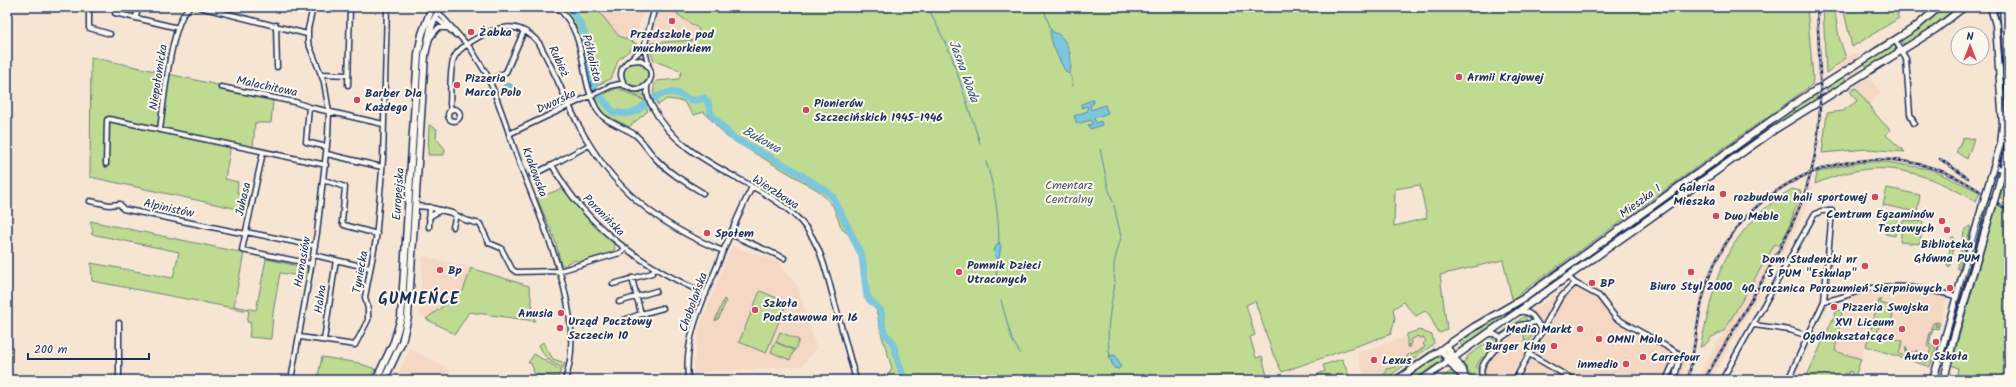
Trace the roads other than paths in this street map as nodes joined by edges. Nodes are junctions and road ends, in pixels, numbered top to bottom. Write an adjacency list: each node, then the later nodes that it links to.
1 (89, 7): 21 (street)
2 (138, 7): 16 (street)
3 (190, 7): 18 (street, Niepołomicka)
4 (200, 7): 17 (street)
5 (313, 7): 22 (street, Harnasiów)
6 (350, 7): 33 (street)
7 (387, 7): 49 (street, Tyniecka)
8 (557, 7): 42 (street, Półkolista)
9 (655, 7): 26 (street)
10 (1939, 7): 23 (main road, Mieszka I)
11 (1964, 7): 27 (main road, Mieszka I)
12 (2003, 7): 41 (main road)
13 (1991, 8): 61 (main road)
14 (434, 10): 19 (street, Krakowska); 24 (main road, Europejska); 25 (street, Krakowska); 122 (main road, Europejska)
15 (115, 13): 16 (street)
16 (136, 18): 18 (street)
17 (276, 25): 22 (street); 29 (street)
18 (178, 28): 50 (street, Niepołomicka)
19 (448, 28): 24 (street); 25 (street, Krakowska)
20 (524, 31): 25 (street, Rubież); 34 (street); 44 (street, Rubież)
21 (110, 34)
22 (307, 34): 32 (street, Harnasiów)
23 (1895, 40): 27 (street); 113 (main road, Mieszka I)
24 (427, 43): 68 (main road, Europejska)
25 (467, 44): 34 (street, Krakowska); 46 (street)
26 (644, 45): 28 (street); 30 (street)
27 (1902, 50): 48 (street); 88 (main road, Mieszka I)
28 (630, 61): 30 (street); 31 (street)
29 (277, 67)
30 (649, 67): 35 (street)
31 (621, 72): 38 (street, Dworska); 39 (street)
32 (322, 74): 33 (street); 47 (street, Harnasiów)
33 (348, 75): 36 (street)
34 (489, 81): 51 (street, Krakowska)
35 (648, 83): 40 (street); 43 (street, Wierzbowa)
36 (348, 85)
37 (221, 86): 45 (street, Malachitowa)
38 (611, 86): 39 (street, Dworska); 42 (street, Dworska)
39 (626, 86): 40 (street)
40 (635, 89): 43 (street, Wierzbowa)
41 (2009, 89)
42 (590, 96): 44 (street, Dworska); 66 (street)
43 (650, 102): 65 (street, Wierzbowa)
44 (569, 106): 51 (street, Dworska); 52 (street, Rubież)
45 (309, 107): 47 (street); 53 (street)
46 (451, 110)
47 (329, 112): 49 (street); 53 (street, Harnasiów)
48 (1914, 123)
49 (383, 124): 60 (street, Tyniecka)
50 (160, 130): 55 (street); 57 (street)
51 (509, 134): 87 (street, Krakowska)
52 (589, 145): 59 (street); 80 (street, Rubież)
53 (327, 147): 56 (street, Harnasiów)
54 (2009, 147): 62 (main road)
55 (263, 152): 58 (street); 75 (street, Juhasa)
56 (327, 154): 58 (street, Harnasiów); 60 (street)
57 (106, 164)
58 (326, 165): 64 (street, Harnasiów)
59 (552, 165): 63 (street); 79 (street, Poronińska)
60 (382, 167): 76 (street, Tyniecka)
61 (1994, 167): 62 (street); 95 (main road, bridge)
62 (2006, 170): 137 (main road, bridge)
63 (532, 175)
64 (324, 180): 76 (street); 78 (street, Harnasiów)
65 (752, 187): 77 (street, Chobolańska); 126 (street, Wierzbowa)
66 (703, 193)
67 (90, 201): 75 (street, Alpinistów)
68 (416, 206): 69 (street); 123 (main road, Europejska)
69 (430, 207): 70 (street); 72 (street)
70 (441, 210): 71 (street); 72 (street)
71 (456, 215): 74 (street); 87 (street)
72 (429, 217): 73 (street)
73 (429, 227)
74 (453, 227)
75 (246, 233): 78 (street); 84 (street, Juhasa)
76 (377, 234): 85 (street, Tyniecka)
77 (730, 234): 80 (street, Chobolańska); 82 (street)
78 (315, 246): 81 (street, Harnasiów)
79 (625, 250): 86 (street, Poronińska); 87 (street)
80 (723, 251): 93 (street, Chobolańska)
81 (314, 255): 83 (street); 84 (street, Harnasiów)
82 (784, 258)
83 (336, 260): 85 (street); 112 (street, Halna)
84 (312, 264): 109 (street, Harnasiów)
85 (370, 268): 112 (street, Tyniecka)
86 (654, 269): 89 (street); 93 (street, Poronińska)
87 (559, 271): 124 (street, Krakowska)
88 (1568, 277): 90 (street); 96 (main road, Mieszka I)
89 (632, 278): 91 (street); 94 (street)
90 (1575, 283): 107 (street); 114 (street)
91 (613, 284)
92 (656, 291): 94 (street)
93 (706, 294): 125 (street, Chobolańska)
94 (637, 296): 97 (street); 101 (street)
95 (1956, 296): 98 (street); 136 (main road)
96 (1535, 301): 100 (main road, Mieszka I); 102 (street)
97 (619, 302)
98 (1824, 302): 106 (street); 110 (street)
99 (663, 308): 101 (street)
100 (1519, 312): 102 (street); 108 (main road, Mieszka I)
101 (641, 314): 103 (street)
102 (1531, 314): 104 (street)
103 (624, 320)
104 (1536, 322): 107 (street); 111 (street)
105 (119, 323): 120 (street)
106 (1754, 325): 110 (street); 134 (street)
107 (1542, 330): 115 (street)
108 (1486, 335): 111 (street); 116 (main road, Mieszka I)
109 (300, 336): 112 (street, Tyniecka); 121 (street, Harnasiów)
110 (1808, 336): 135 (street)
111 (1501, 338): 129 (street)
112 (324, 340)
113 (1443, 348): 116 (main road); 127 (main road, Mieszka I)
114 (1678, 353): 132 (street); 133 (street)
115 (1529, 354): 130 (street); 131 (street)
116 (1451, 359): 117 (main road); 128 (main road, Mieszka I)
117 (1466, 379)
118 (53, 380): 119 (street)
119 (89, 380)
120 (120, 380)
121 (291, 380)
122 (376, 380)
123 (384, 380)
124 (566, 380)
125 (688, 380)
126 (856, 380)
127 (1397, 380)
128 (1422, 380)
129 (1484, 380)
130 (1515, 380)
131 (1574, 380)
132 (1666, 380)
133 (1674, 380)
134 (1722, 380)
135 (1788, 380)
136 (1933, 380)
137 (1944, 380)

